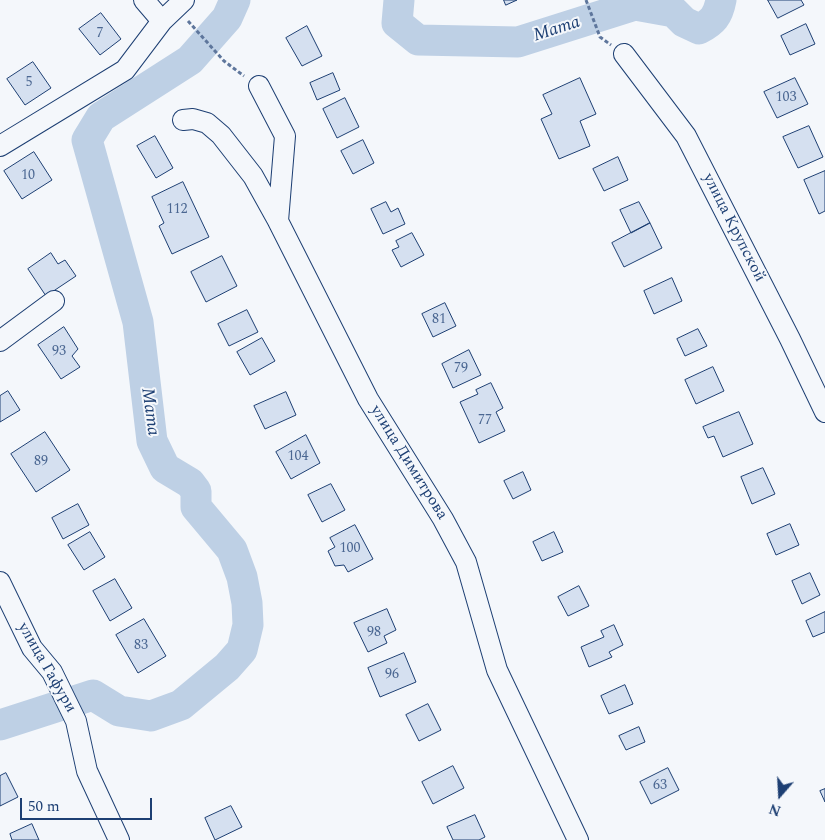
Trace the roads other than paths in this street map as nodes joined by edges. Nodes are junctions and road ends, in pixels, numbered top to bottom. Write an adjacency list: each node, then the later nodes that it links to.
1 (144, 0): 3 (street)
2 (186, 10): 3 (street)
3 (162, 21): 7 (street)
4 (624, 54): 11 (street, улица Крупской)
5 (259, 86): 8 (street)
6 (183, 120): 8 (street, улица Димитрова)
7 (0, 146)
8 (278, 220): 14 (street, улица Димитрова)
9 (54, 301): 10 (street)
10 (0, 341)
11 (825, 412)
12 (0, 582): 13 (street, улица Гафури)
13 (119, 840)
14 (578, 840)

